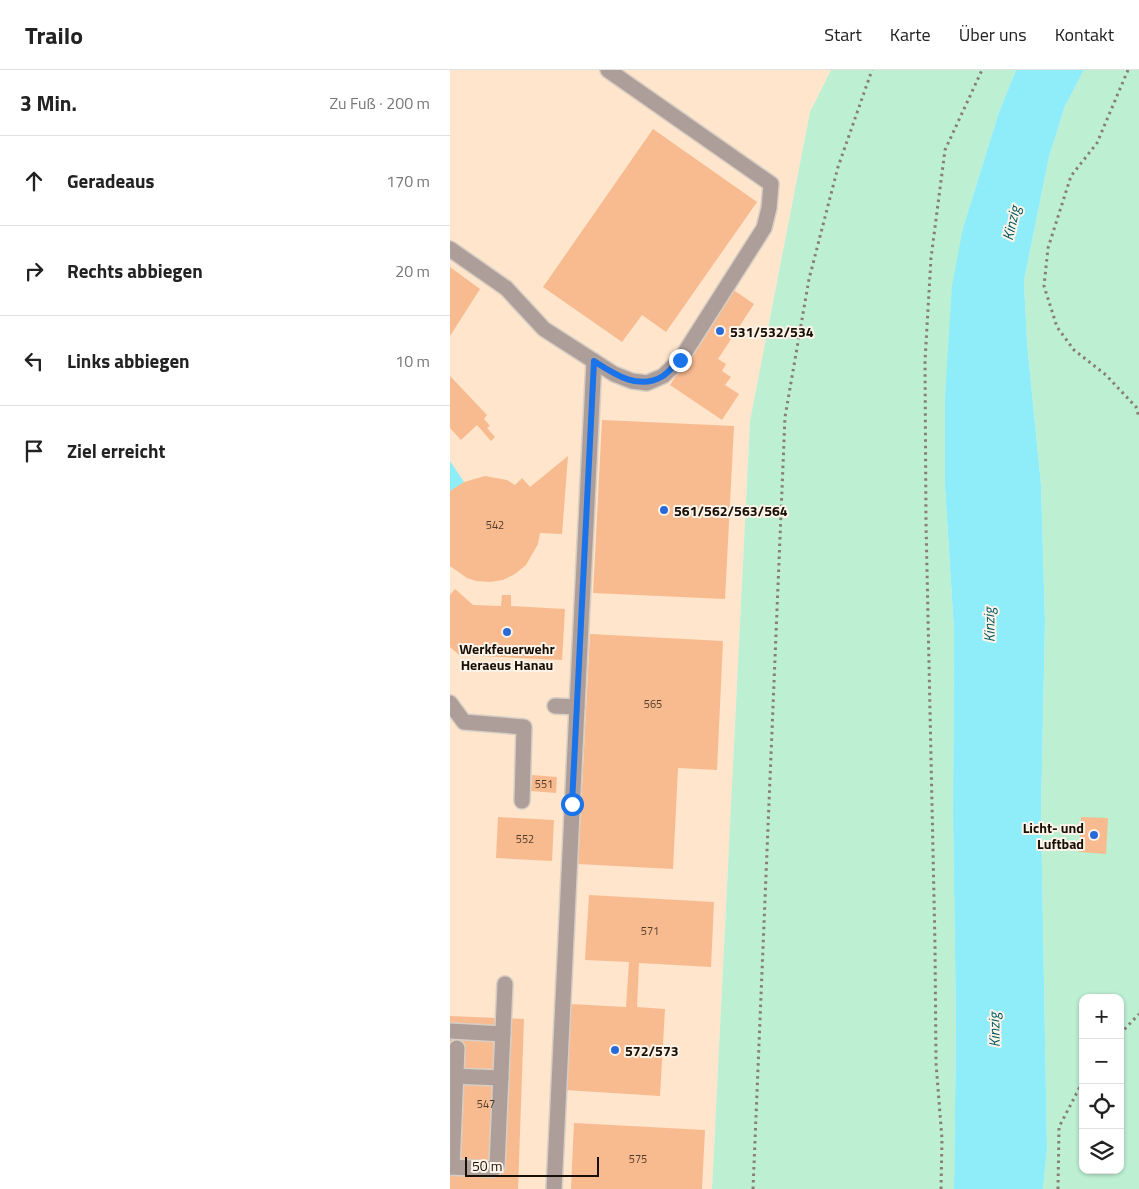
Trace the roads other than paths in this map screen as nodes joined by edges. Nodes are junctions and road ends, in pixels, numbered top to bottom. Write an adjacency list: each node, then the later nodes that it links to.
1 (608, 70): 3 (lane)
2 (450, 250): 3 (lane)
3 (594, 361): 6 (lane)
4 (450, 703): 7 (lane)
5 (555, 706): 6 (lane)
6 (577, 707): 15 (lane)
7 (522, 801)
8 (504, 984): 10 (lane)
9 (450, 1031): 10 (lane)
10 (502, 1038): 11 (lane); 13 (lane)
11 (453, 1044): 12 (lane)
12 (453, 1076): 13 (lane); 14 (lane)
13 (501, 1078): 14 (lane)
14 (451, 1167)
15 (554, 1189)

